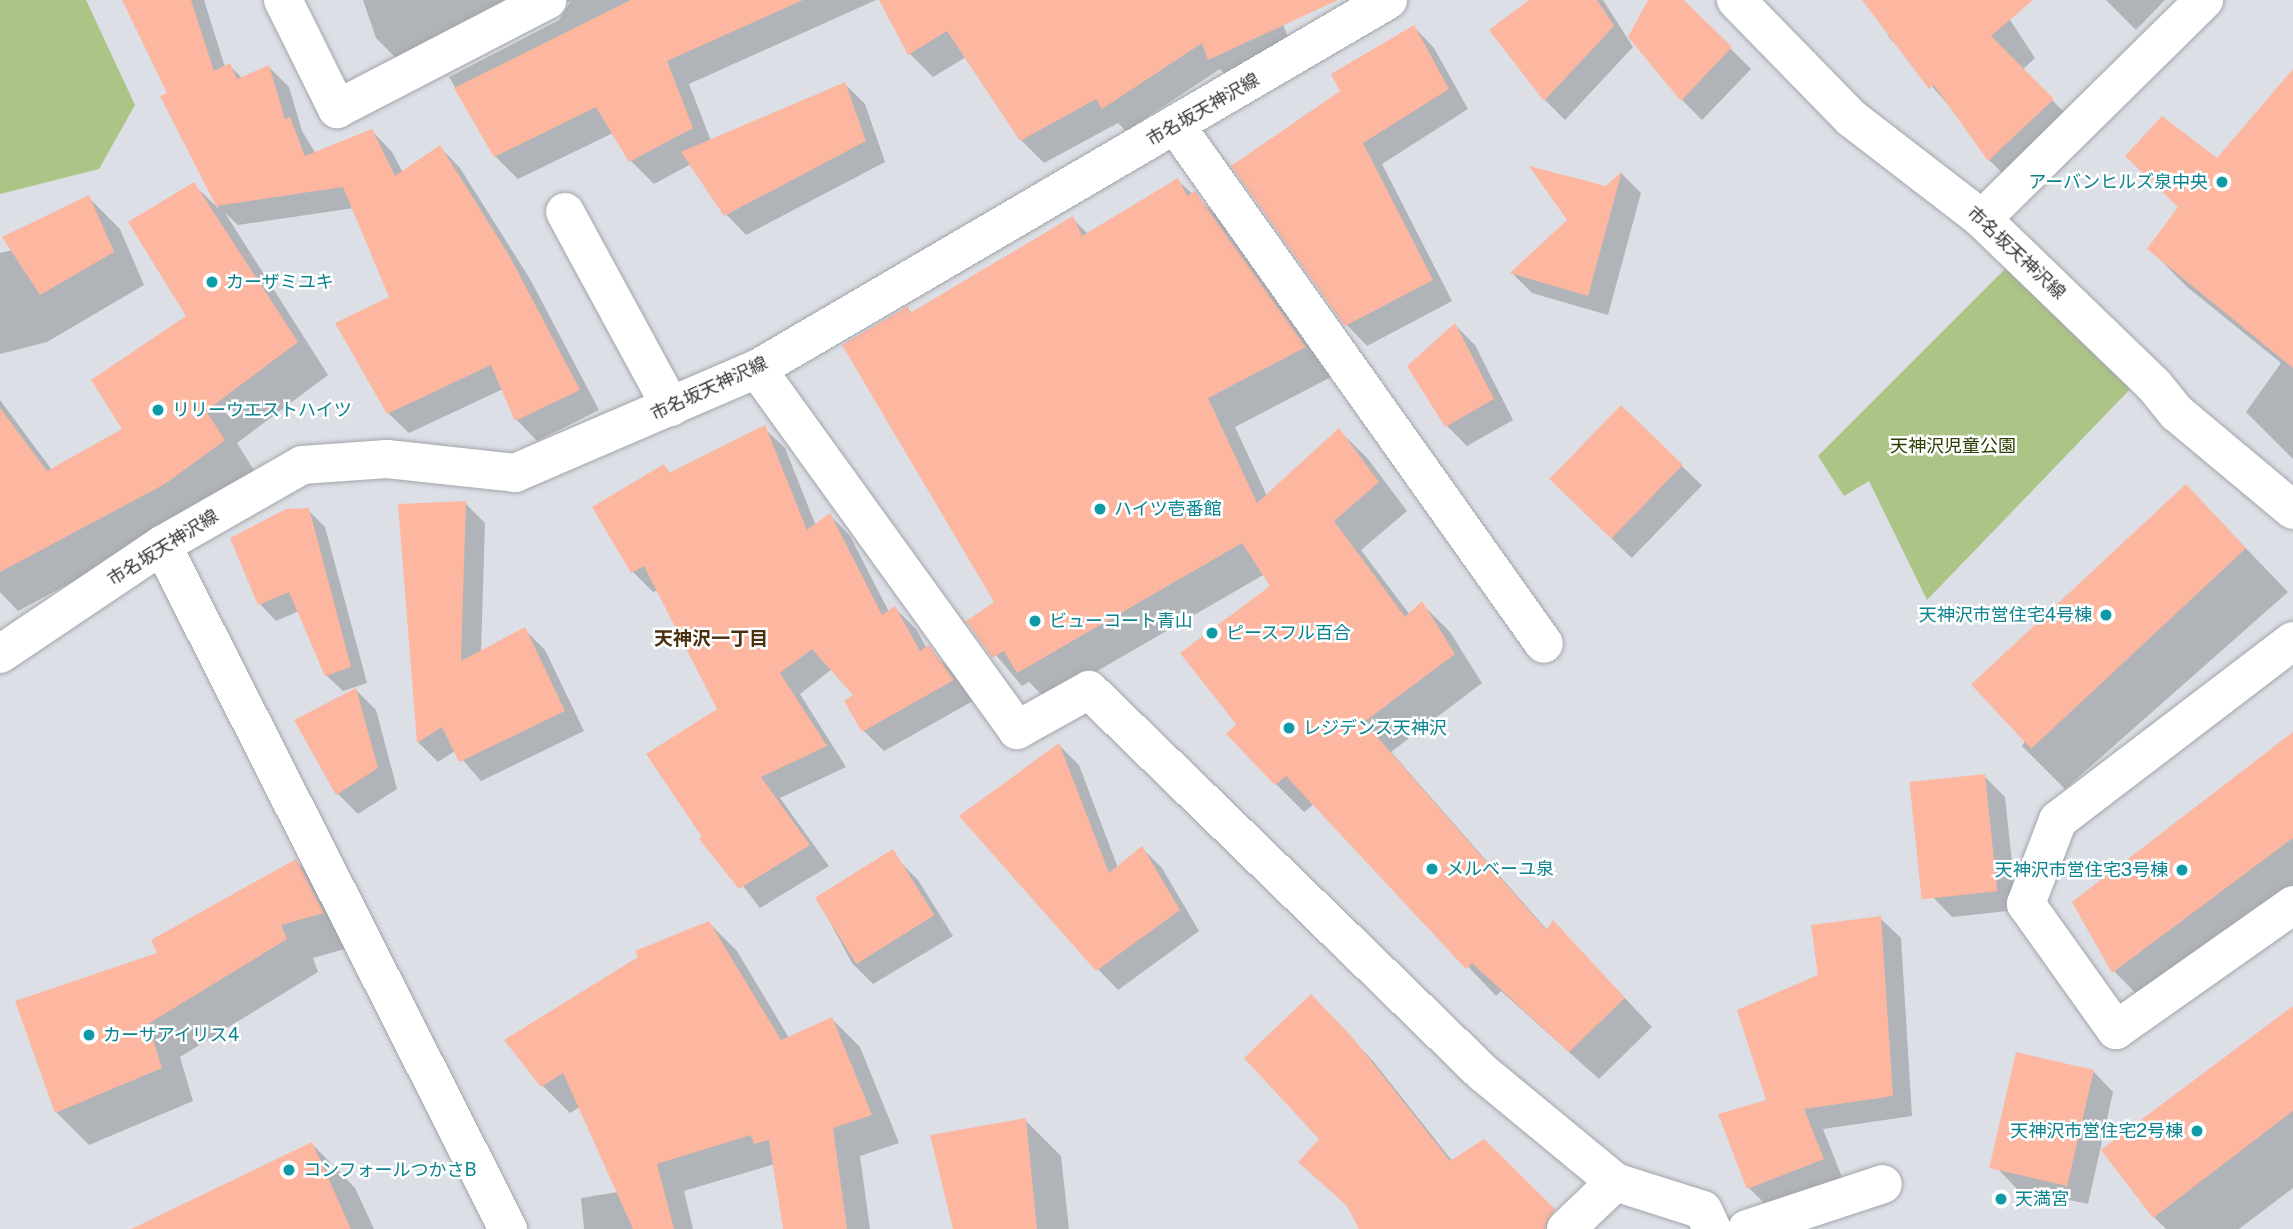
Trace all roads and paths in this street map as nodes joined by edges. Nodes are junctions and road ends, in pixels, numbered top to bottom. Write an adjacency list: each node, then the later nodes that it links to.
1 (283, 0): 2 (street)
2 (547, 0)
3 (1388, 0): 6 (street, 市名坂天神沢線)
4 (1736, 0): 8 (street, 市名坂天神沢線)
5 (2204, 0): 8 (street)
6 (1176, 126): 9 (street, 市名坂天神沢線); 14 (street)
7 (565, 212): 10 (street)
8 (1982, 219): 11 (street, 市名坂天神沢線)
9 (757, 369): 10 (street, 市名坂天神沢線); 17 (street)
10 (671, 407): 12 (street, 市名坂天神沢線)
11 (2293, 510)
12 (162, 545): 15 (street, 市名坂天神沢線); 19 (street)
13 (2293, 641): 16 (street)
14 (1544, 644)
15 (0, 654)
16 (2293, 905)
17 (1615, 1182): 20 (street); 21 (street)
18 (1883, 1184): 22 (street)
19 (508, 1229)
20 (1566, 1229)
21 (1712, 1229)
22 (1747, 1229)

